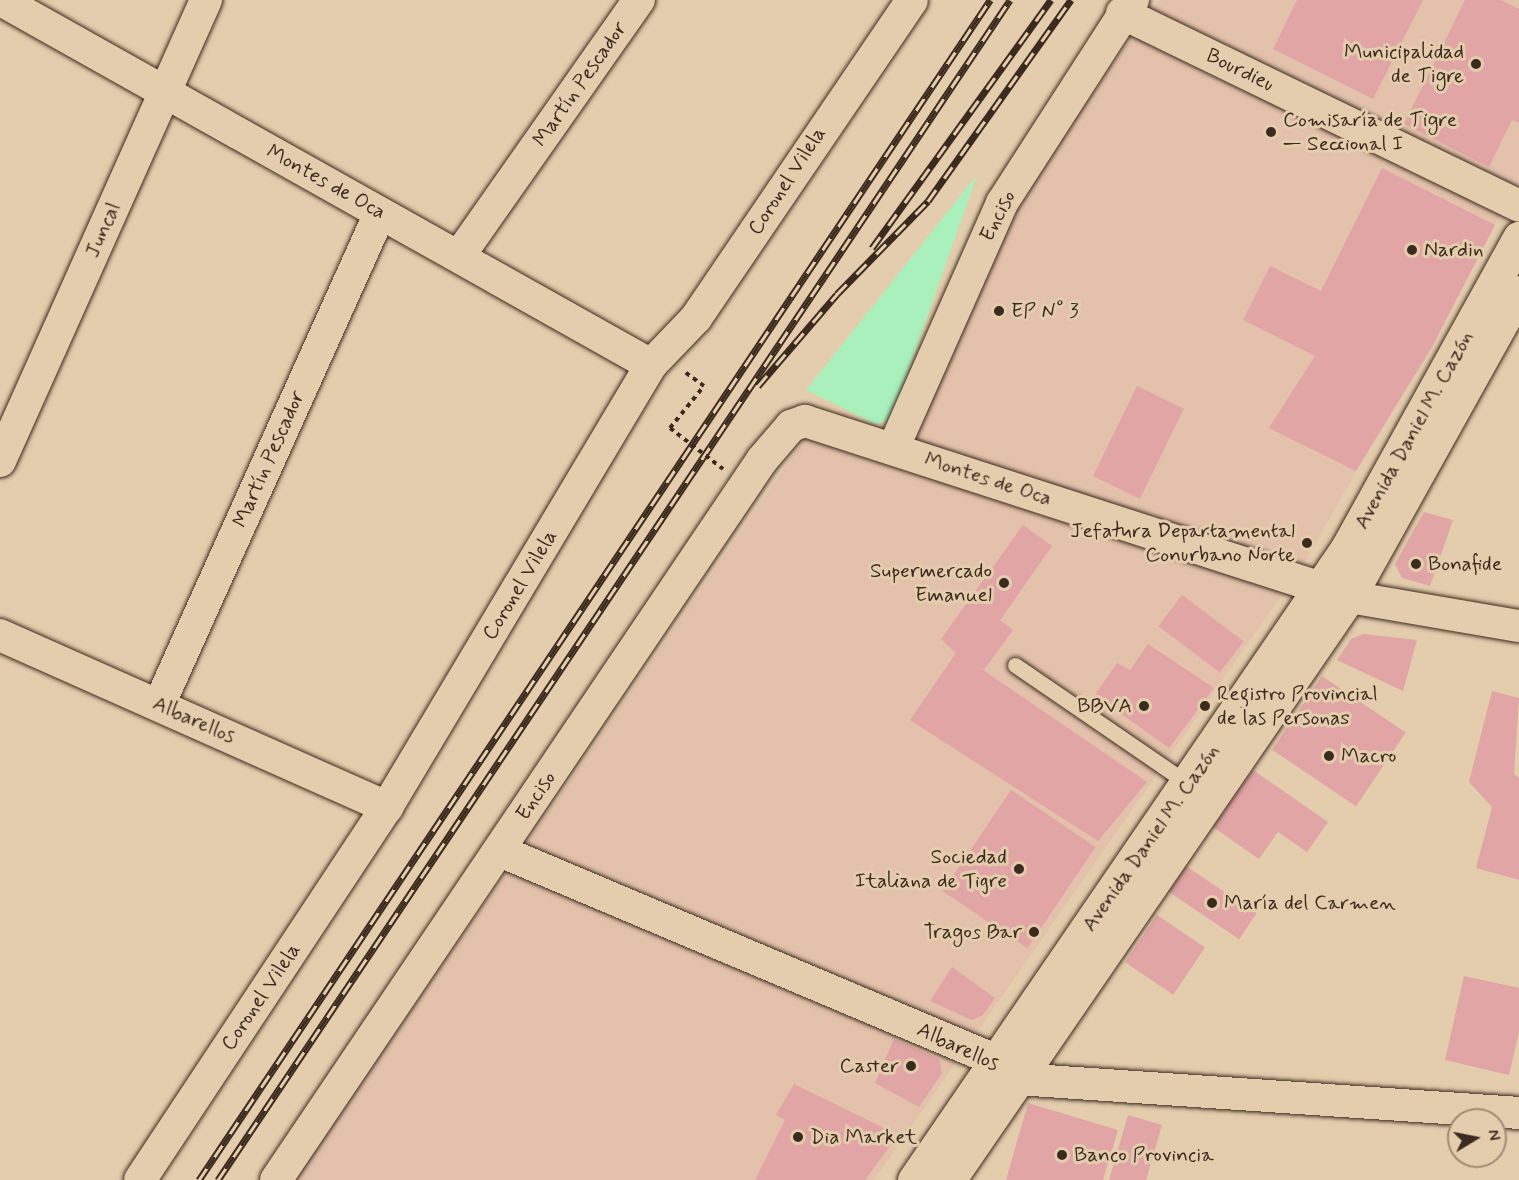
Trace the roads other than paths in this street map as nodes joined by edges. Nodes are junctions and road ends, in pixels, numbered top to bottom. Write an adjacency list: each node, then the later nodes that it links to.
1 (1, 0): 6 (street, Montes de Oca)
2 (206, 0): 6 (street, Juncal)
3 (639, 0): 10 (street, Martín Pescador)
4 (912, 0): 12 (street, Coronel Vilela)
5 (1128, 7): 7 (street, Bourdieu); 14 (street, Enciso)
6 (165, 91): 8 (street, Montes de Oca); 15 (street, Juncal)
7 (1519, 206)
8 (380, 213): 10 (street, Montes de Oca); 20 (street, Martín Pescador)
9 (1519, 238): 16 (main road, Avenida Daniel M. Cazón)
10 (459, 256): 12 (street, Montes de Oca)
11 (1519, 292): 16 (main road, Avenida Daniel M. Cazón)
12 (662, 371): 22 (street, Coronel Vilela)
13 (805, 421): 14 (street, Montes de Oca); 23 (street, Enciso)
14 (893, 449): 16 (street, Montes de Oca)
15 (0, 461)
16 (1336, 591): 17 (street, Montes de Oca); 21 (main road, Avenida Daniel M. Cazón); 24 (main road, Avenida Daniel M. Cazón)
17 (1519, 627)
18 (0, 634): 20 (street, Albarellos)
19 (1016, 665): 21 (lane)
20 (159, 705): 22 (street, Albarellos)
21 (1190, 784): 24 (main road, Avenida Daniel M. Cazón)
22 (387, 807): 26 (street, Coronel Vilela)
23 (500, 851): 24 (street, Albarellos); 27 (street, Enciso)
24 (1006, 1069): 25 (street, Albarellos); 28 (main road, Avenida Daniel M. Cazón); 29 (main road, Avenida Daniel M. Cazón)
25 (1519, 1113)
26 (140, 1180)
27 (276, 1180)
28 (914, 1180)
29 (949, 1180)

